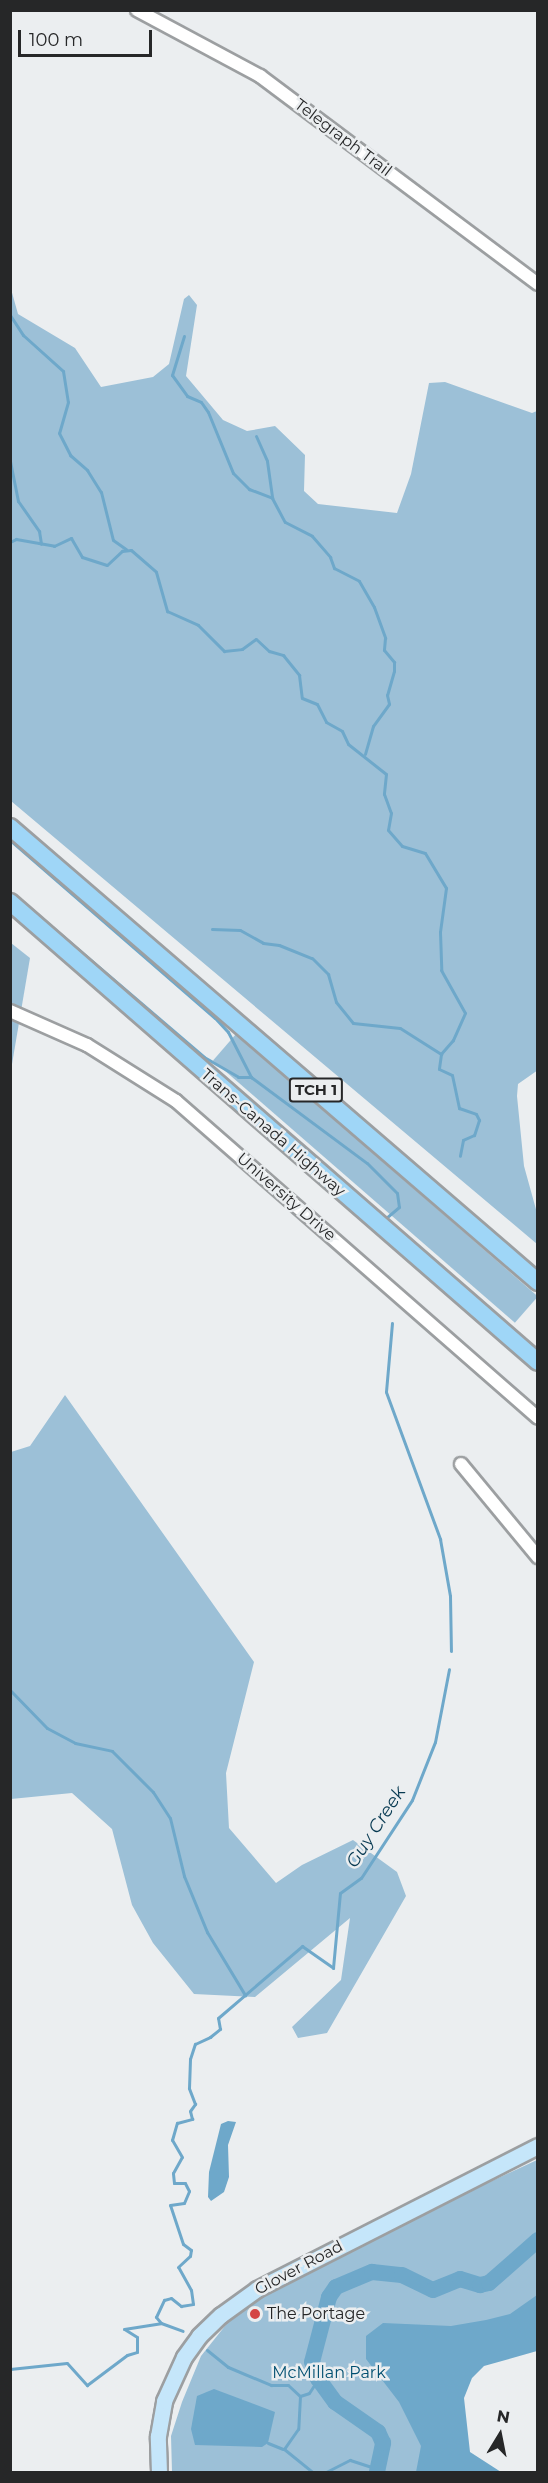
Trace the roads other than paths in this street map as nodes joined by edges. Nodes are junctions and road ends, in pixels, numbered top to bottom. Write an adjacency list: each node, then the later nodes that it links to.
1 (137, 10): 2 (street, Telegraph Trail)
2 (537, 284)
3 (10, 827): 6 (highway, TCH 1)
4 (10, 902): 7 (highway, Trans-Canada Highway)
5 (10, 1011): 8 (street, University Drive)
6 (537, 1282)
7 (537, 1362)
8 (537, 1418)
9 (461, 1464): 10 (street)
10 (537, 1557)
11 (537, 2146): 12 (main road, Glover Road)
12 (159, 2472)

